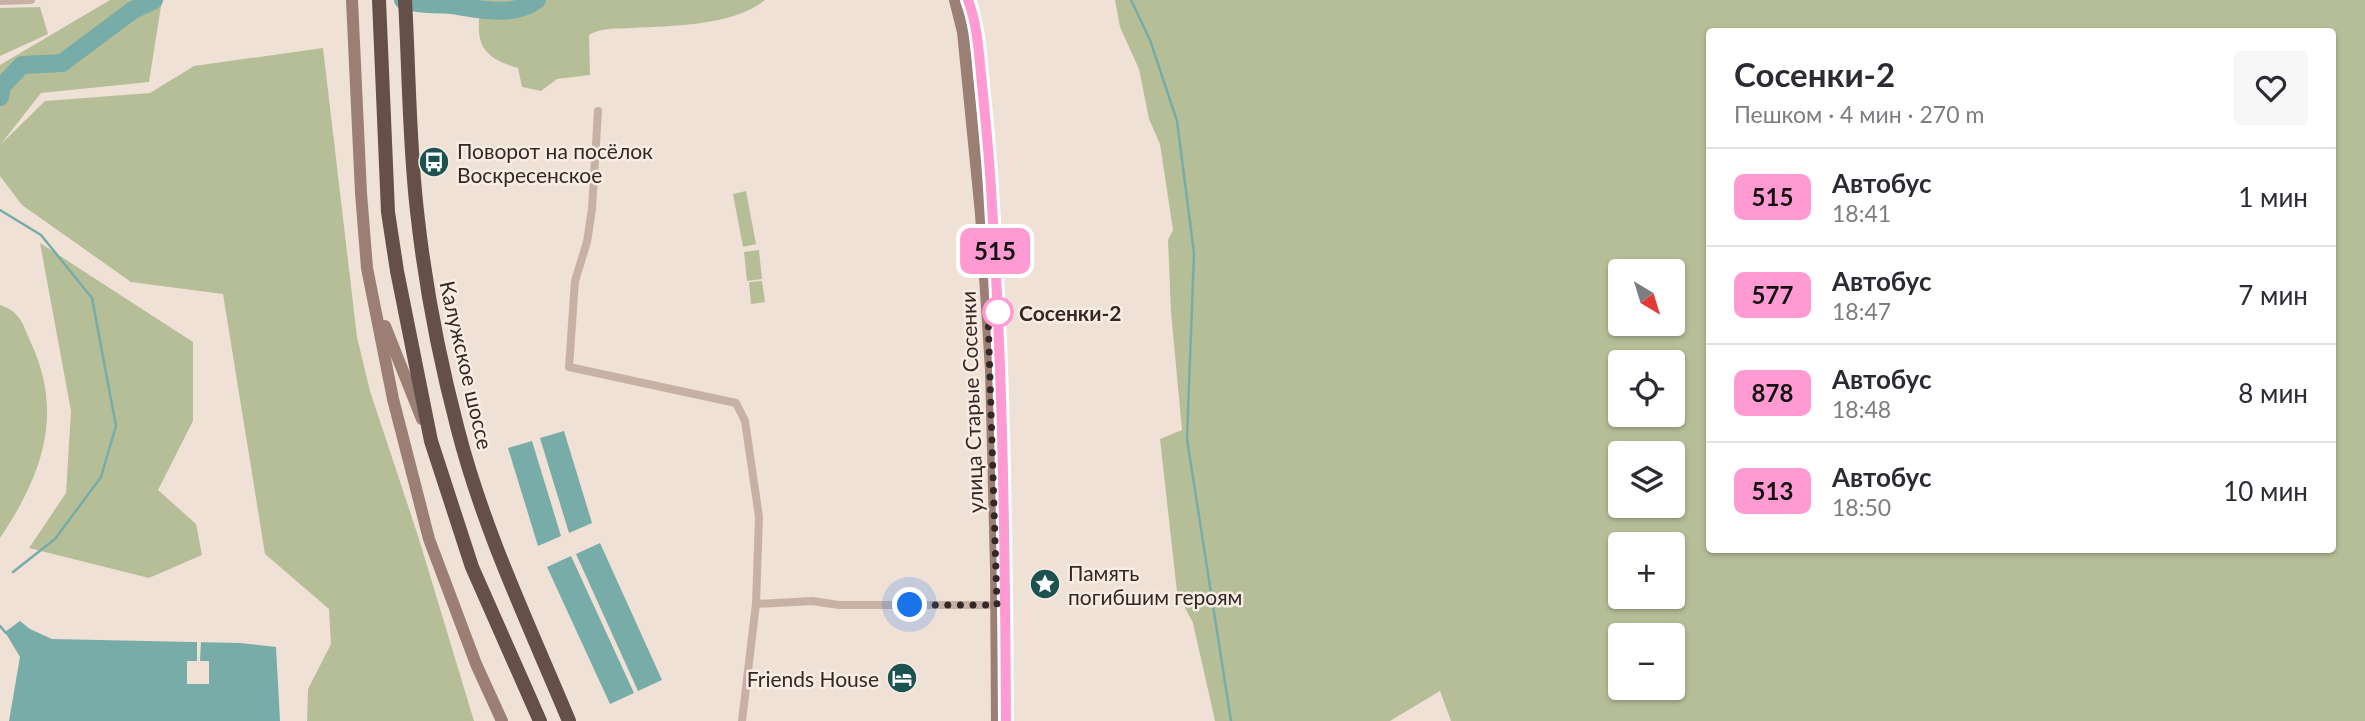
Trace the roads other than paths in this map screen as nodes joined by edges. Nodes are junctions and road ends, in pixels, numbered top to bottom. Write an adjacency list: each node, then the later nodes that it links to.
1 (31, 0): 7 (street)
2 (352, 0): 10 (main road)
3 (379, 0): 11 (highway)
4 (405, 0): 16 (highway, Калужское шоссе)
5 (955, 0): 13 (main road, улица Старые Сосенки)
6 (968, 0): 8 (main road, улица Старые Сосенки)
7 (0, 1)
8 (973, 7): 13 (main road, улица Старые Сосенки)
9 (598, 111): 12 (street)
10 (373, 292): 11 (main road); 14 (main road)
11 (431, 441): 15 (highway)
12 (756, 604): 13 (street); 17 (street)
13 (1001, 605): 18 (main road, улица Старые Сосенки); 19 (main road, улица Старые Сосенки)
14 (502, 721)
15 (540, 721)
16 (569, 721)
17 (742, 721)
18 (997, 721)
19 (1006, 721)

